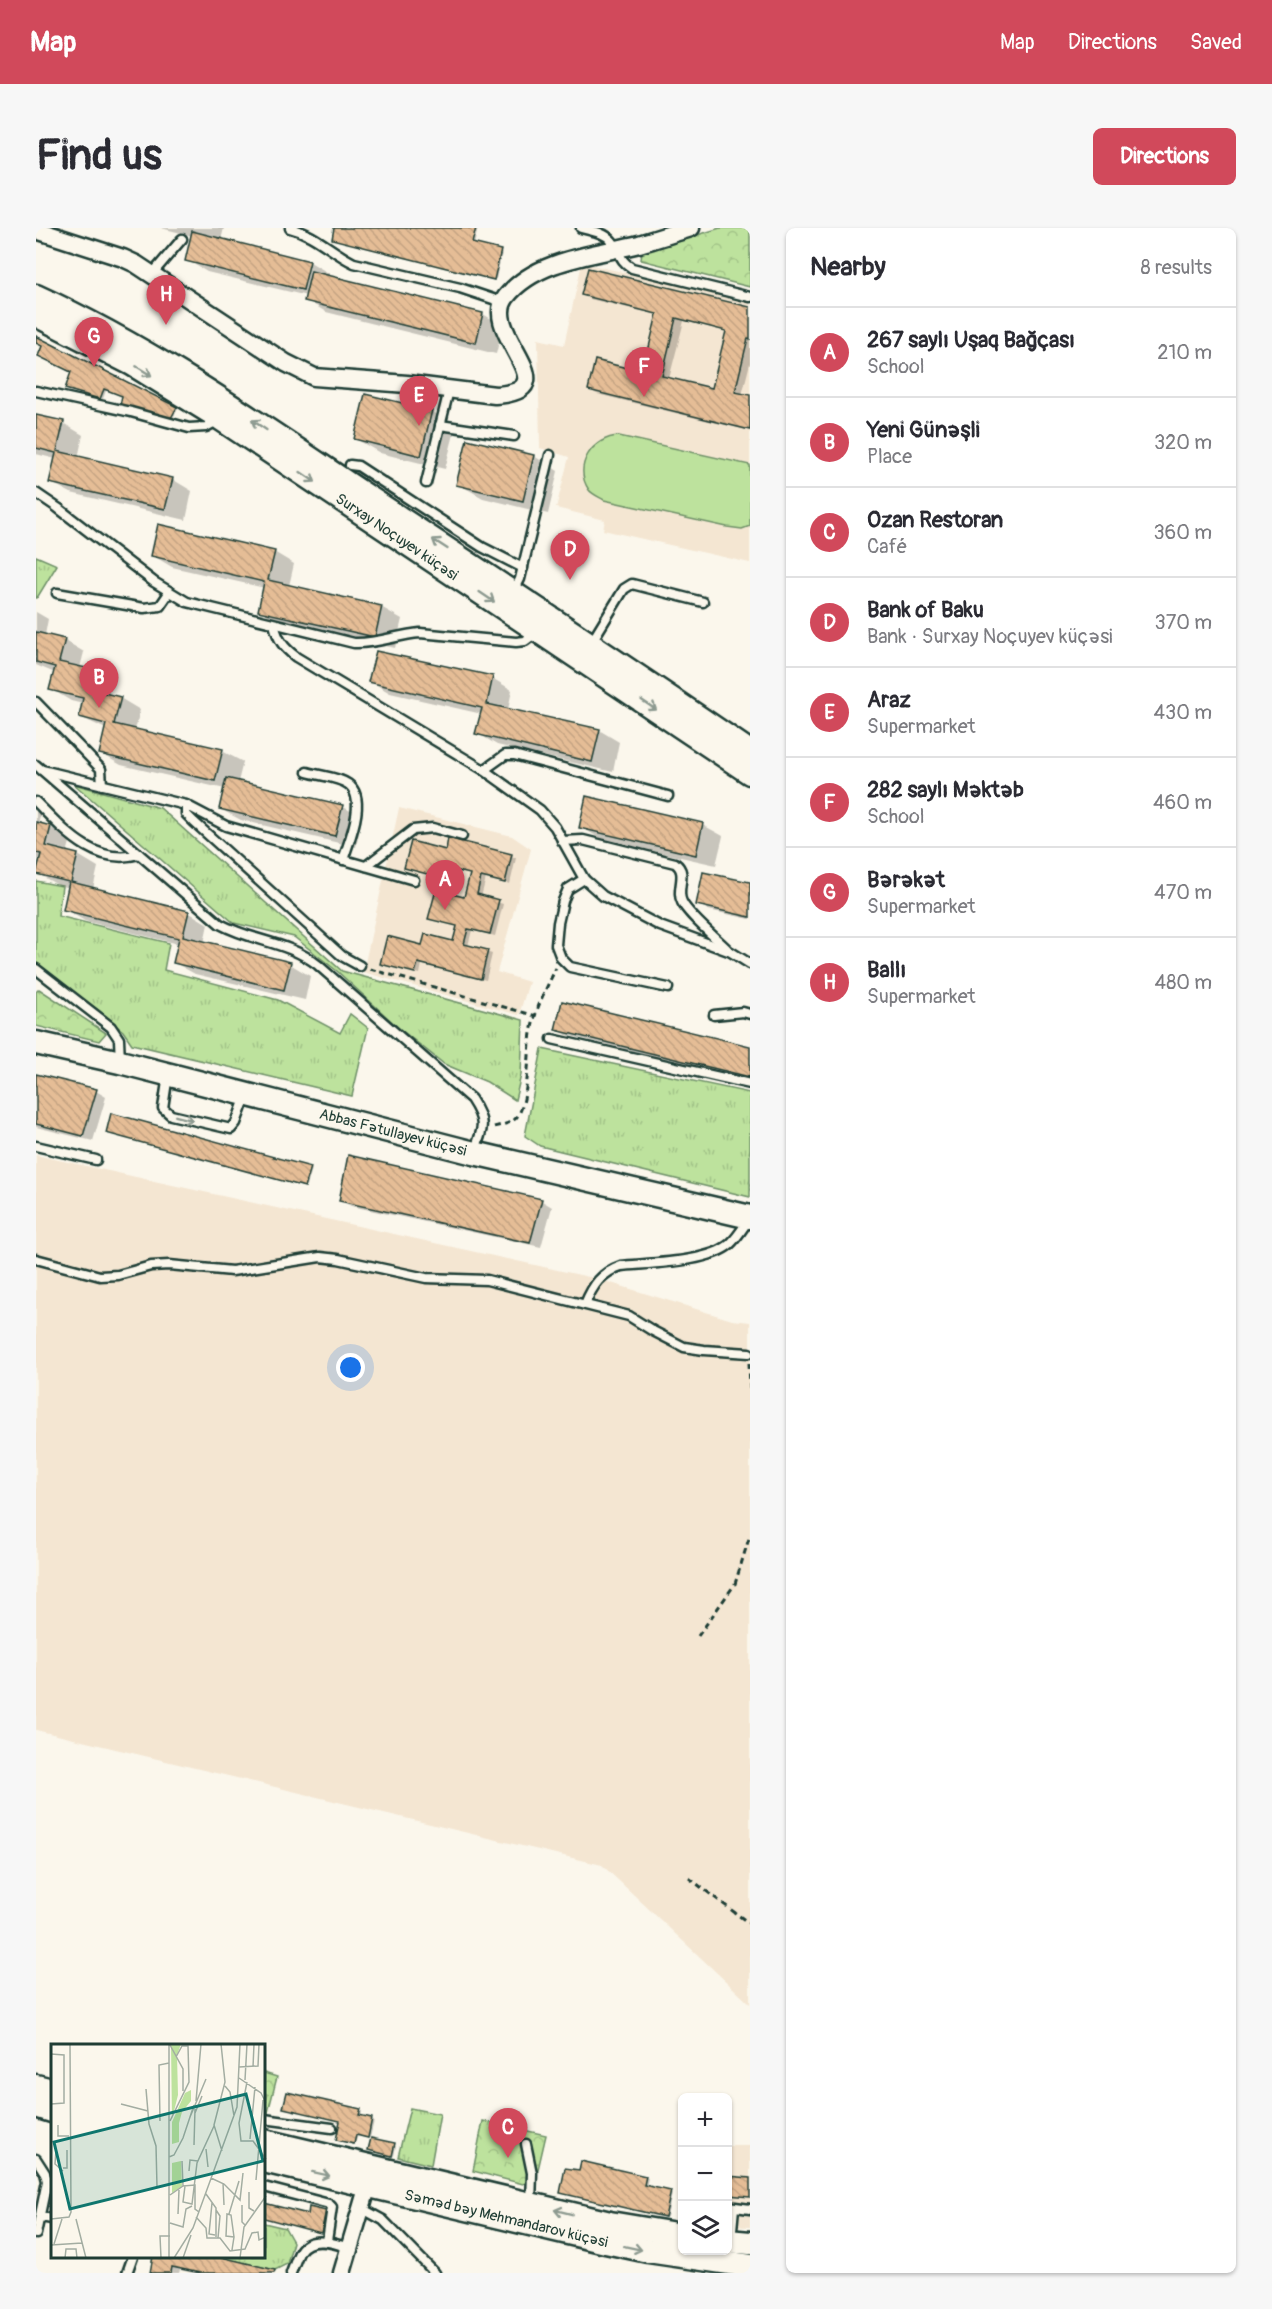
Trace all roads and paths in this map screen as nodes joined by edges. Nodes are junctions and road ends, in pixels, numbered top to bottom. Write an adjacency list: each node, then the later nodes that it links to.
1 (290, 228): 10 (lane)
2 (581, 228): 6 (lane)
3 (691, 228): 6 (street)
4 (36, 230): 7 (street)
5 (182, 239): 7 (lane)
6 (617, 249): 9 (lane); 10 (street)
7 (153, 273): 13 (street)
8 (36, 297): 14 (street, Surxay Noçuyev küçəsi)
9 (750, 297)
10 (502, 303): 13 (street)
11 (36, 315): 14 (street, Surxay Noçuyev küçəsi, one-way to 14)
12 (36, 390): 14 (lane)
13 (449, 390): 15 (lane)
14 (226, 412): 22 (street, Surxay Noçuyev küçəsi, one-way to 14); 27 (street, Surxay Noçuyev küçəsi, one-way to 27)
15 (440, 425): 16 (lane); 19 (lane)
16 (514, 436)
17 (550, 455): 21 (lane)
18 (350, 465): 21 (lane)
19 (426, 483)
20 (36, 493): 24 (lane)
21 (523, 568): 22 (lane)
22 (514, 592): 27 (street, Surxay Noçuyev küçəsi)
23 (57, 593): 24 (lane)
24 (170, 593): 26 (lane)
25 (703, 602): 28 (lane)
26 (274, 624): 27 (lane); 32 (lane)
27 (546, 624): 28 (street, Surxay Noçuyev küçəsi); 34 (street, Surxay Noçuyev küçəsi, one-way to 34)
28 (591, 643): 30 (street, Surxay Noçuyev küçəsi)
29 (36, 702): 35 (lane)
30 (750, 752)
31 (39, 767): 35 (lane); 41 (lane)
32 (484, 770): 36 (lane); 40 (lane)
33 (307, 772): 42 (lane)
34 (750, 773)
35 (102, 785): 38 (lane)
36 (668, 796)
37 (36, 802): 41 (lane)
38 (186, 805): 42 (lane); 49 (lane)
39 (462, 836): 43 (lane)
40 (562, 841): 44 (lane); 46 (lane)
41 (139, 855): 61 (lane)
42 (343, 860): 43 (lane)
43 (366, 866): 45 (lane)
44 (584, 879): 46 (lane); 47 (lane)
45 (414, 880)
46 (731, 952): 48 (lane)
47 (561, 958): 51 (lane); 54 (path)
48 (750, 964)
49 (360, 966): 54 (path)
50 (36, 969): 57 (lane)
51 (668, 988)
52 (750, 1014): 53 (lane)
53 (714, 1015)
54 (536, 1016): 61 (path)
55 (552, 1039): 59 (lane)
56 (36, 1043): 57 (street, Abbas Fətullayev küçəsi)
57 (120, 1062): 58 (street, Abbas Fətullayev küçəsi)
58 (168, 1074): 60 (street, Abbas Fətullayev küçəsi); 60 (lane, one-way to 60)
59 (750, 1084)
60 (246, 1094): 63 (street, Abbas Fətullayev küçəsi)
61 (483, 1130): 63 (lane)
62 (36, 1146): 64 (lane)
63 (474, 1153): 65 (street, Abbas Fətullayev küçəsi)
64 (96, 1160)
65 (750, 1217): 67 (lane)
66 (36, 1259): 67 (lane)
67 (585, 1304): 68 (lane)
68 (749, 1353): 69 (path)
69 (750, 1385)
70 (750, 1535): 71 (path)
71 (698, 1636)
72 (689, 1878): 73 (path)
73 (750, 1924)
74 (36, 2086): 75 (street)
75 (51, 2090)
76 (36, 2106): 77 (street)
77 (51, 2110)
78 (332, 2128): 79 (lane)
79 (268, 2141): 82 (street, Səməd bəy Mehmandarov küçəsi)
80 (526, 2144): 84 (lane)
81 (36, 2159): 89 (lane)
82 (371, 2175): 84 (street, Səməd bəy Mehmandarov küçəsi); 86 (street); 97 (street, Səməd bəy Mehmandarov küçəsi, one-way to 97)
83 (266, 2188): 93 (lane)
84 (531, 2204): 92 (street, Səməd bəy Mehmandarov küçəsi, one-way to 84)
85 (732, 2207): 87 (lane)
86 (361, 2208): 95 (street); 101 (lane)
87 (750, 2209)
88 (732, 2214): 94 (lane)
89 (40, 2217): 90 (lane); 91 (lane)
90 (51, 2219)
91 (36, 2234)
92 (678, 2234)
93 (327, 2241): 95 (lane); 99 (lane)
94 (736, 2242)
95 (349, 2248): 100 (street)
96 (132, 2258): 98 (lane)
97 (750, 2266)
98 (128, 2273)
99 (291, 2273)
100 (342, 2273)
101 (435, 2273)

